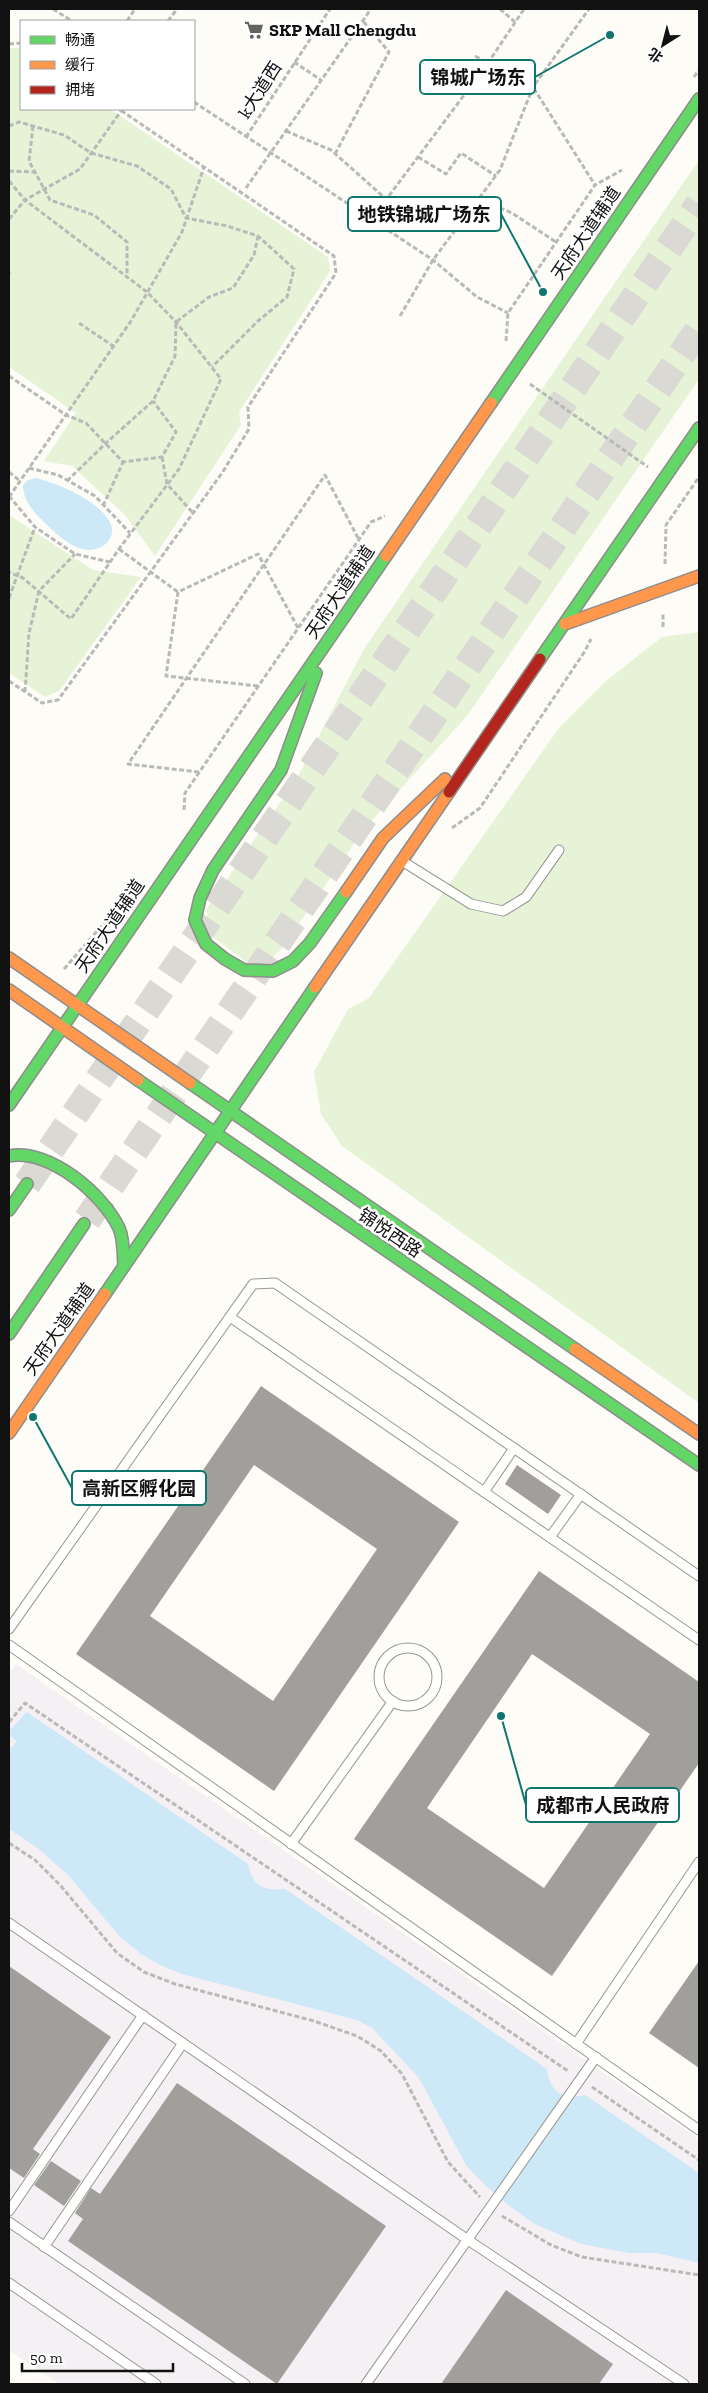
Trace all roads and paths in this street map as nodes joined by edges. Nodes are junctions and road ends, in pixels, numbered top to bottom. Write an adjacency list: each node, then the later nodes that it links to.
1 (53, 9): 9 (path)
2 (135, 9): 10 (path)
3 (176, 9): 11 (path)
4 (330, 9): 15 (path, k大道西)
5 (371, 9): 12 (path)
6 (500, 9): 13 (path)
7 (524, 9): 13 (path)
8 (589, 9): 20 (path)
9 (70, 20)
10 (128, 20)
11 (169, 20)
12 (362, 21): 18 (path); 30 (path)
13 (515, 22): 16 (path)
14 (476, 56): 16 (path)
15 (294, 62): 18 (path); 27 (path, k大道西)
16 (488, 63): 20 (path); 31 (path)
17 (699, 70): 19 (path)
18 (321, 80): 26 (path)
19 (688, 86)
20 (533, 87): 36 (path); 38 (path)
21 (699, 99): 59 (street, 天府大道辅道)
22 (195, 103): 27 (path)
23 (120, 110): 28 (path); 32 (path)
24 (9, 126): 25 (path)
25 (33, 126): 28 (path); 35 (path)
26 (286, 131): 29 (path); 30 (path)
27 (246, 137): 29 (path)
28 (91, 153): 40 (path); 44 (path)
29 (271, 153): 39 (path); 46 (path)
30 (336, 154): 43 (path)
31 (418, 157): 36 (path); 43 (path)
32 (204, 167): 44 (path); 77 (path)
33 (626, 168): 38 (path)
34 (9, 171): 35 (path)
35 (35, 172): 40 (path)
36 (496, 176): 41 (path)
37 (9, 181): 42 (path)
38 (595, 185): 48 (path)
39 (246, 188)
40 (44, 189): 42 (path); 50 (path)
41 (479, 199): 48 (path); 49 (path)
42 (25, 200): 45 (path); 50 (path)
43 (387, 200): 46 (path)
44 (186, 218): 47 (path); 51 (path)
45 (9, 219)
46 (371, 220): 49 (path)
47 (258, 236): 54 (path); 58 (path)
48 (556, 242): 52 (path)
49 (433, 260): 52 (path); 53 (path)
50 (126, 276): 51 (path)
51 (147, 292): 54 (path); 56 (path)
52 (508, 313): 57 (path)
53 (400, 316)
54 (176, 322): 58 (path); 61 (path)
55 (79, 323): 56 (path)
56 (113, 346): 62 (path)
57 (506, 346)
58 (212, 367): 73 (path)
59 (512, 372): 70 (path); 96 (street, 天府大道辅道)
60 (9, 376): 62 (path)
61 (153, 401): 64 (path); 65 (path)
62 (66, 415): 64 (path); 67 (path)
63 (699, 428): 70 (street, 天府大道辅道)
64 (106, 443): 66 (path); 72 (path)
65 (162, 457): 66 (path); 73 (path)
66 (123, 462): 76 (path)
67 (29, 468): 71 (path); 72 (path)
68 (9, 472): 71 (path)
69 (699, 477): 74 (path)
70 (664, 479): 74 (path); 94 (street, 天府大道辅道)
71 (20, 480): 75 (path)
72 (67, 481): 76 (path)
73 (167, 484): 77 (path); 80 (path)
74 (687, 494): 83 (path)
75 (9, 496): 79 (path)
76 (103, 506): 80 (path)
77 (193, 513): 88 (path)
78 (387, 515): 81 (path)
79 (35, 527): 84 (path); 89 (path)
80 (130, 533): 82 (path)
81 (359, 540): 86 (path); 95 (path)
82 (119, 548): 85 (path); 88 (path)
83 (666, 550)
84 (75, 554): 85 (path); 91 (path)
85 (110, 562): 91 (path)
86 (263, 566): 92 (path); 95 (path); 97 (path)
87 (9, 572): 89 (path)
88 (151, 573): 92 (path); 100 (path)
89 (16, 576): 91 (path); 93 (path)
90 (699, 576): 94 (street)
91 (39, 591): 100 (path)
92 (178, 592): 97 (path)
93 (9, 598)
94 (564, 624): 101 (street, 天府大道辅道)
95 (298, 628): 99 (path)
96 (328, 640): 101 (street); 110 (street, 天府大道辅道)
97 (187, 678): 99 (path); 102 (path)
98 (9, 681): 100 (path)
99 (258, 686): 102 (path)
100 (25, 692)
101 (481, 746): 105 (street, 天府大道辅道)
102 (199, 772): 103 (path)
103 (183, 814)
104 (558, 850): 105 (lane)
105 (402, 861): 113 (street, 天府大道辅道)
106 (106, 922): 108 (path)
107 (9, 958): 108 (street, 锦悦西路)
108 (50, 986): 110 (street, 锦悦西路)
109 (9, 990): 111 (street, 锦悦西路)
110 (77, 1005): 111 (street, 天府大道辅道); 113 (street, 锦悦西路)
111 (63, 1026): 112 (street, 天府大道辅道); 114 (street, 锦悦西路)
112 (9, 1105)
113 (230, 1111): 114 (street, 天府大道辅道); 123 (street, 锦悦西路)
114 (215, 1134): 119 (street, 天府大道辅道); 125 (street, 锦悦西路)
115 (9, 1156): 119 (street)
116 (27, 1184): 117 (street)
117 (9, 1210)
118 (84, 1224): 121 (street)
119 (124, 1266): 122 (street, 天府大道辅道)
120 (230, 1317): 124 (lane); 126 (lane); 130 (lane)
121 (9, 1334)
122 (9, 1433)
123 (699, 1434)
124 (514, 1448): 126 (lane); 127 (lane)
125 (699, 1465)
126 (484, 1492): 128 (lane)
127 (581, 1494): 128 (lane); 129 (lane)
128 (550, 1537): 131 (lane)
129 (699, 1576)
130 (9, 1629)
131 (699, 1640)
132 (9, 1646): 136 (lane)
133 (393, 1702): 133 (lane); 136 (lane)
134 (9, 1722): 143 (path)
135 (9, 1843): 146 (path)
136 (292, 1844): 141 (lane)
137 (699, 1862): 141 (lane)
138 (9, 1923): 139 (lane)
139 (143, 2015): 140 (lane); 147 (lane)
140 (183, 2043): 149 (lane); 150 (lane)
141 (576, 2044): 142 (lane)
142 (596, 2057): 143 (lane); 144 (lane)
143 (579, 2079): 145 (path); 146 (lane)
144 (699, 2130)
145 (699, 2160)
146 (493, 2204): 149 (lane); 151 (path)
147 (9, 2211)
148 (9, 2222): 150 (lane)
149 (468, 2240): 155 (lane); 156 (lane)
150 (44, 2247): 154 (lane)
151 (699, 2275)
152 (9, 2283): 153 (lane)
153 (156, 2384)
154 (245, 2384)
155 (366, 2384)
156 (684, 2384)

